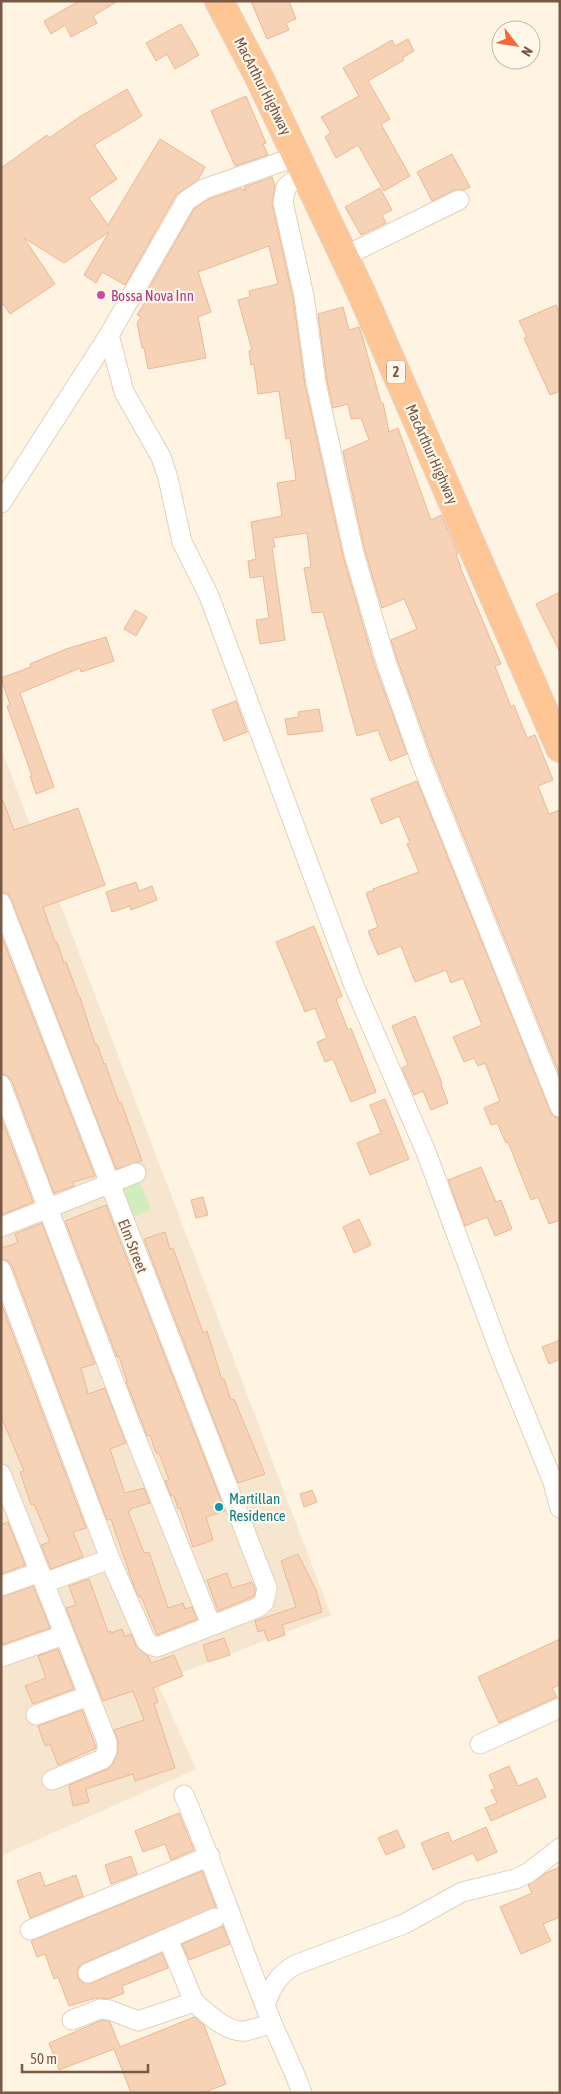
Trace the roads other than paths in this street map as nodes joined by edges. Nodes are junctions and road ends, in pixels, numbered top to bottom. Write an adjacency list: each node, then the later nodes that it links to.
1 (219, 1): 2 (highway, MacArthur Highway / 2)
2 (301, 164): 4 (highway, MacArthur Highway / 2); 5 (street); 10 (street)
3 (459, 200): 4 (street)
4 (345, 256): 7 (highway, MacArthur Highway / 2)
5 (109, 336): 6 (street); 17 (street)
6 (1, 503)
7 (560, 748)
8 (1, 903): 12 (street, Elm Street)
9 (1, 1085): 13 (street)
10 (560, 1107)
11 (136, 1173): 12 (street)
12 (109, 1184): 13 (street); 22 (street, Elm Street)
13 (49, 1208): 14 (street); 22 (street)
14 (1, 1227)
15 (1, 1270): 19 (street)
16 (1, 1474): 18 (street)
17 (560, 1508)
18 (8, 1513): 20 (street)
19 (110, 1558): 20 (street); 22 (street)
20 (42, 1578): 21 (street); 23 (street)
21 (1, 1586)
22 (210, 1625)
23 (64, 1634): 24 (street); 25 (street)
24 (1, 1657)
25 (88, 1696): 27 (street); 29 (street)
26 (560, 1708): 28 (street)
27 (36, 1715)
28 (480, 1744)
29 (52, 1780)
30 (184, 1794): 32 (street)
31 (560, 1848): 38 (street)
32 (210, 1856): 34 (street); 38 (street)
33 (216, 1918): 35 (street)
34 (30, 1930)
35 (168, 1939): 36 (street); 37 (street)
36 (88, 1973)
37 (194, 2002): 39 (street); 40 (street)
38 (266, 2005): 40 (street)
39 (72, 2020)
40 (272, 2023): 41 (street)
41 (302, 2093)

